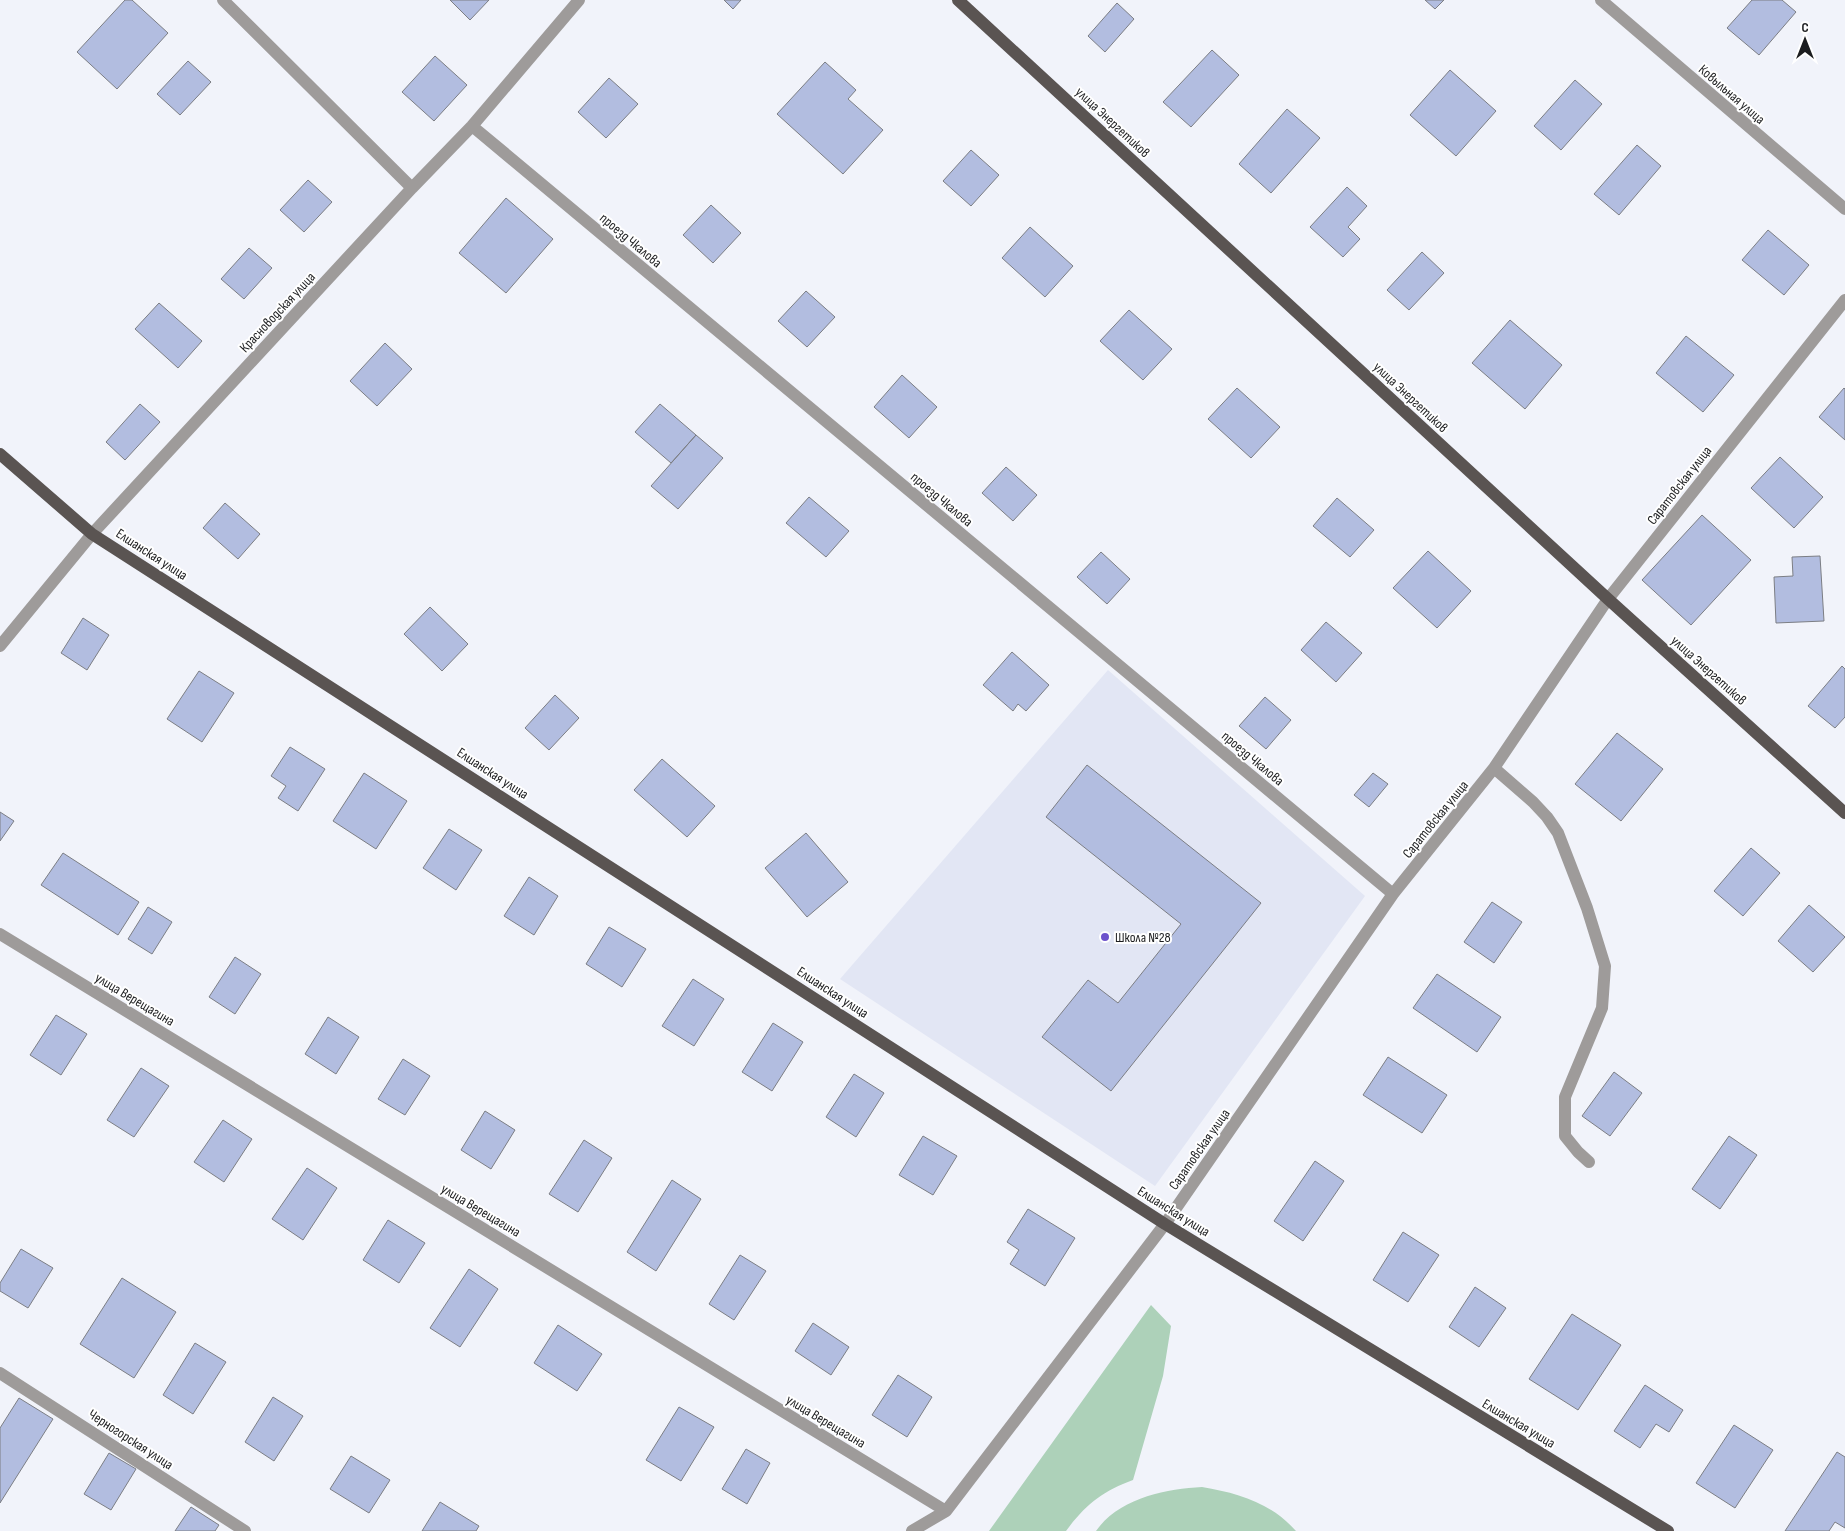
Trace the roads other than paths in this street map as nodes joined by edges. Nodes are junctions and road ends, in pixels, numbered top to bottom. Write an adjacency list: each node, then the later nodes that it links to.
1 (223, 0): 6 (street)
2 (579, 0): 5 (street, Красноводская улица)
3 (958, 0): 11 (main road, улица Энергетиков)
4 (1601, 0): 7 (street, Ковыльная улица)
5 (472, 126): 6 (street, Красноводская улица); 15 (street, проезд Чкалова)
6 (412, 188): 10 (street, Красноводская улица)
7 (1845, 209)
8 (1845, 300): 11 (street, Саратовская улица)
9 (0, 454): 10 (main road, Елшанская улица)
10 (92, 534): 12 (street, Красноводская улица); 18 (main road, Елшанская улица)
11 (1608, 599): 13 (street, Саратовская улица); 14 (main road, улица Энергетиков)
12 (0, 646)
13 (1494, 768): 15 (street, Саратовская улица); 17 (street)
14 (1845, 813)
15 (1393, 894): 18 (street, Саратовская улица)
16 (0, 934): 20 (street, улица Верещагина)
17 (1589, 1162)
18 (1165, 1224): 20 (street, Саратовская улица); 23 (main road, Елшанская улица)
19 (0, 1373): 21 (street, Черногорская улица)
20 (946, 1511): 22 (street, Саратовская улица)
21 (245, 1531)
22 (912, 1531)
23 (1668, 1531)

